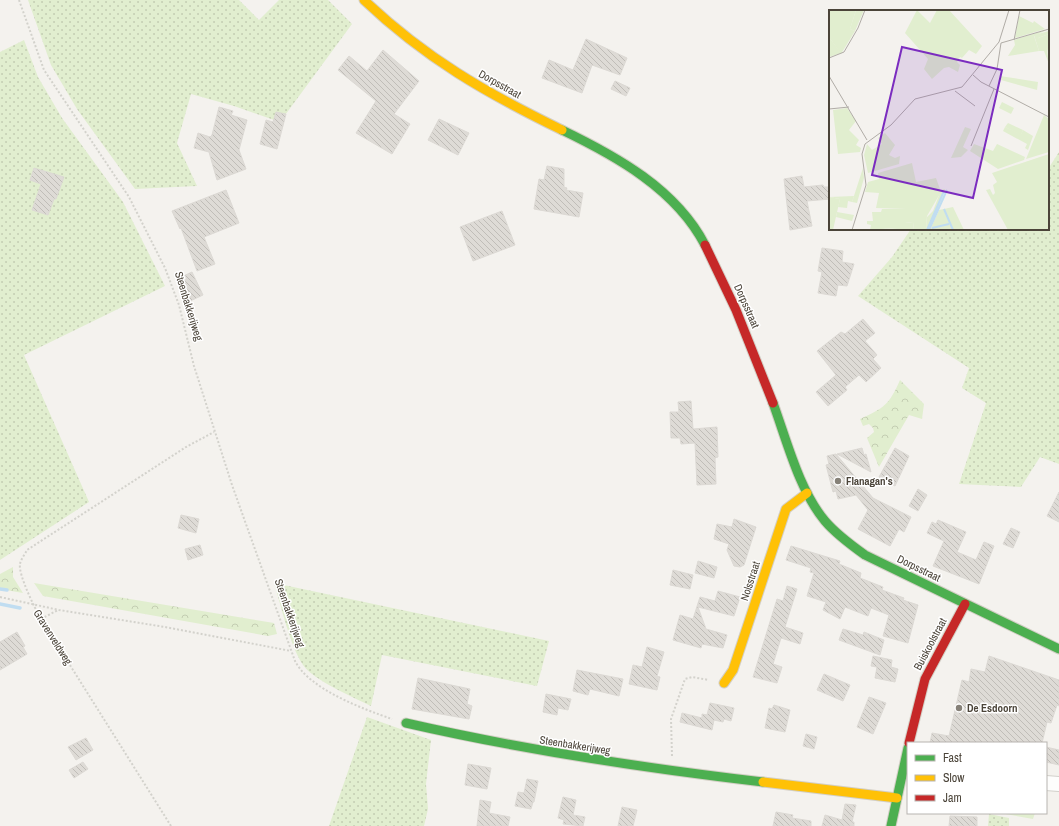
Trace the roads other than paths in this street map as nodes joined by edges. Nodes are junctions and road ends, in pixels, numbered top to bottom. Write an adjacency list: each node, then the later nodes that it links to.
1 (364, 0): 2 (main road, Dorpsstraat)
2 (807, 493): 3 (main road, Dorpsstraat); 5 (main road, Nolsstraat)
3 (965, 604): 4 (main road, Dorpsstraat); 7 (main road, Buiskoolstraat)
4 (1059, 648)
5 (724, 683)
6 (406, 724): 11 (main road, Steenbakkerijweg)
7 (910, 742)
8 (907, 755): 11 (main road, Buiskoolstraat)
9 (1047, 783): 10 (street)
10 (1059, 784)
11 (896, 798): 12 (main road, Buiskoolstraat)
12 (891, 826)

